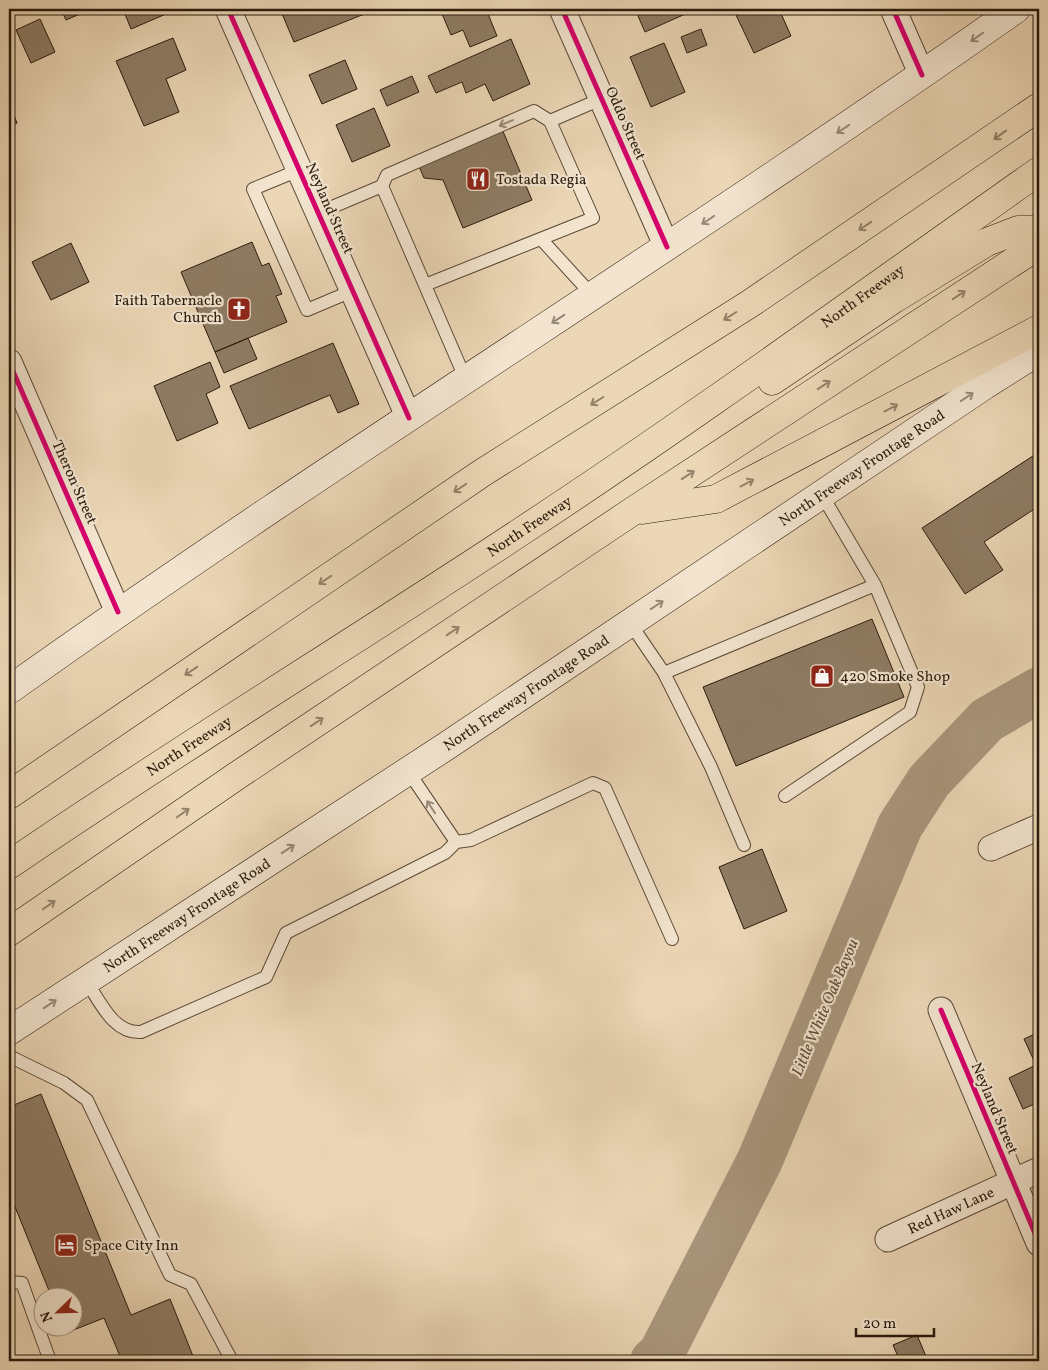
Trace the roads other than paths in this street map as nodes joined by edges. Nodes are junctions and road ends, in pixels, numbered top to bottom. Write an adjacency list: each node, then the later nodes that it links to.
1 (228, 9): 9 (street, Neyland Street)
2 (562, 9): 6 (street, Oddo Street)
3 (893, 9): 5 (street)
4 (1016, 9): 5 (main road, one-way to 5)
5 (922, 75): 16 (main road, one-way to 16)
6 (601, 99): 8 (lane); 16 (street, Oddo Street)
7 (1039, 107): 34 (highway, one-way to 34)
8 (550, 121): 11 (lane, one-way to 11); 14 (lane)
9 (299, 170): 12 (street, Neyland Street); 18 (lane)
10 (1039, 171): 27 (highway, North Freeway)
11 (382, 186): 12 (lane); 17 (lane)
12 (318, 214): 18 (street, Neyland Street)
13 (1039, 230): 27 (highway)
14 (541, 239): 17 (lane); 19 (lane)
15 (1039, 245): 26 (highway, one-way to 15)
16 (667, 248): 19 (main road)
17 (425, 285): 23 (lane)
18 (352, 291): 24 (street, Neyland Street)
19 (593, 296): 23 (main road, one-way to 23)
20 (1039, 329): 26 (highway, one-way to 20)
21 (1039, 351): 25 (main road, North Freeway Frontage Road, one-way to 21)
22 (9, 362): 29 (street, Theron Street)
23 (466, 380): 24 (main road)
24 (409, 418): 29 (main road)
25 (822, 495): 28 (lane); 30 (main road, North Freeway Frontage Road, one-way to 25)
26 (633, 511): 41 (highway, one-way to 26)
27 (520, 532): 40 (highway, North Freeway)
28 (875, 585): 31 (lane); 35 (lane)
29 (118, 612): 32 (main road)
30 (630, 623): 31 (lane); 33 (main road, North Freeway Frontage Road)
31 (664, 674): 38 (lane)
32 (9, 690)
33 (408, 771): 37 (lane, one-way to 33); 43 (main road, North Freeway Frontage Road, one-way to 33)
34 (9, 795)
35 (785, 796)
36 (1039, 827): 39 (street)
37 (456, 842): 42 (lane); 43 (lane)
38 (744, 845)
39 (991, 848)
40 (9, 865)
41 (9, 932)
42 (672, 939)
43 (86, 981): 45 (main road, North Freeway Frontage Road, one-way to 43)
44 (941, 1010): 48 (street, Neyland Street)
45 (9, 1031)
46 (9, 1056): 53 (lane)
47 (1039, 1170): 48 (street, Red Haw Lane)
48 (1012, 1182): 49 (street, Red Haw Lane); 50 (street, Neyland Street)
49 (888, 1239)
50 (1039, 1243)
51 (9, 1282): 52 (lane)
52 (50, 1361)
53 (232, 1361)

